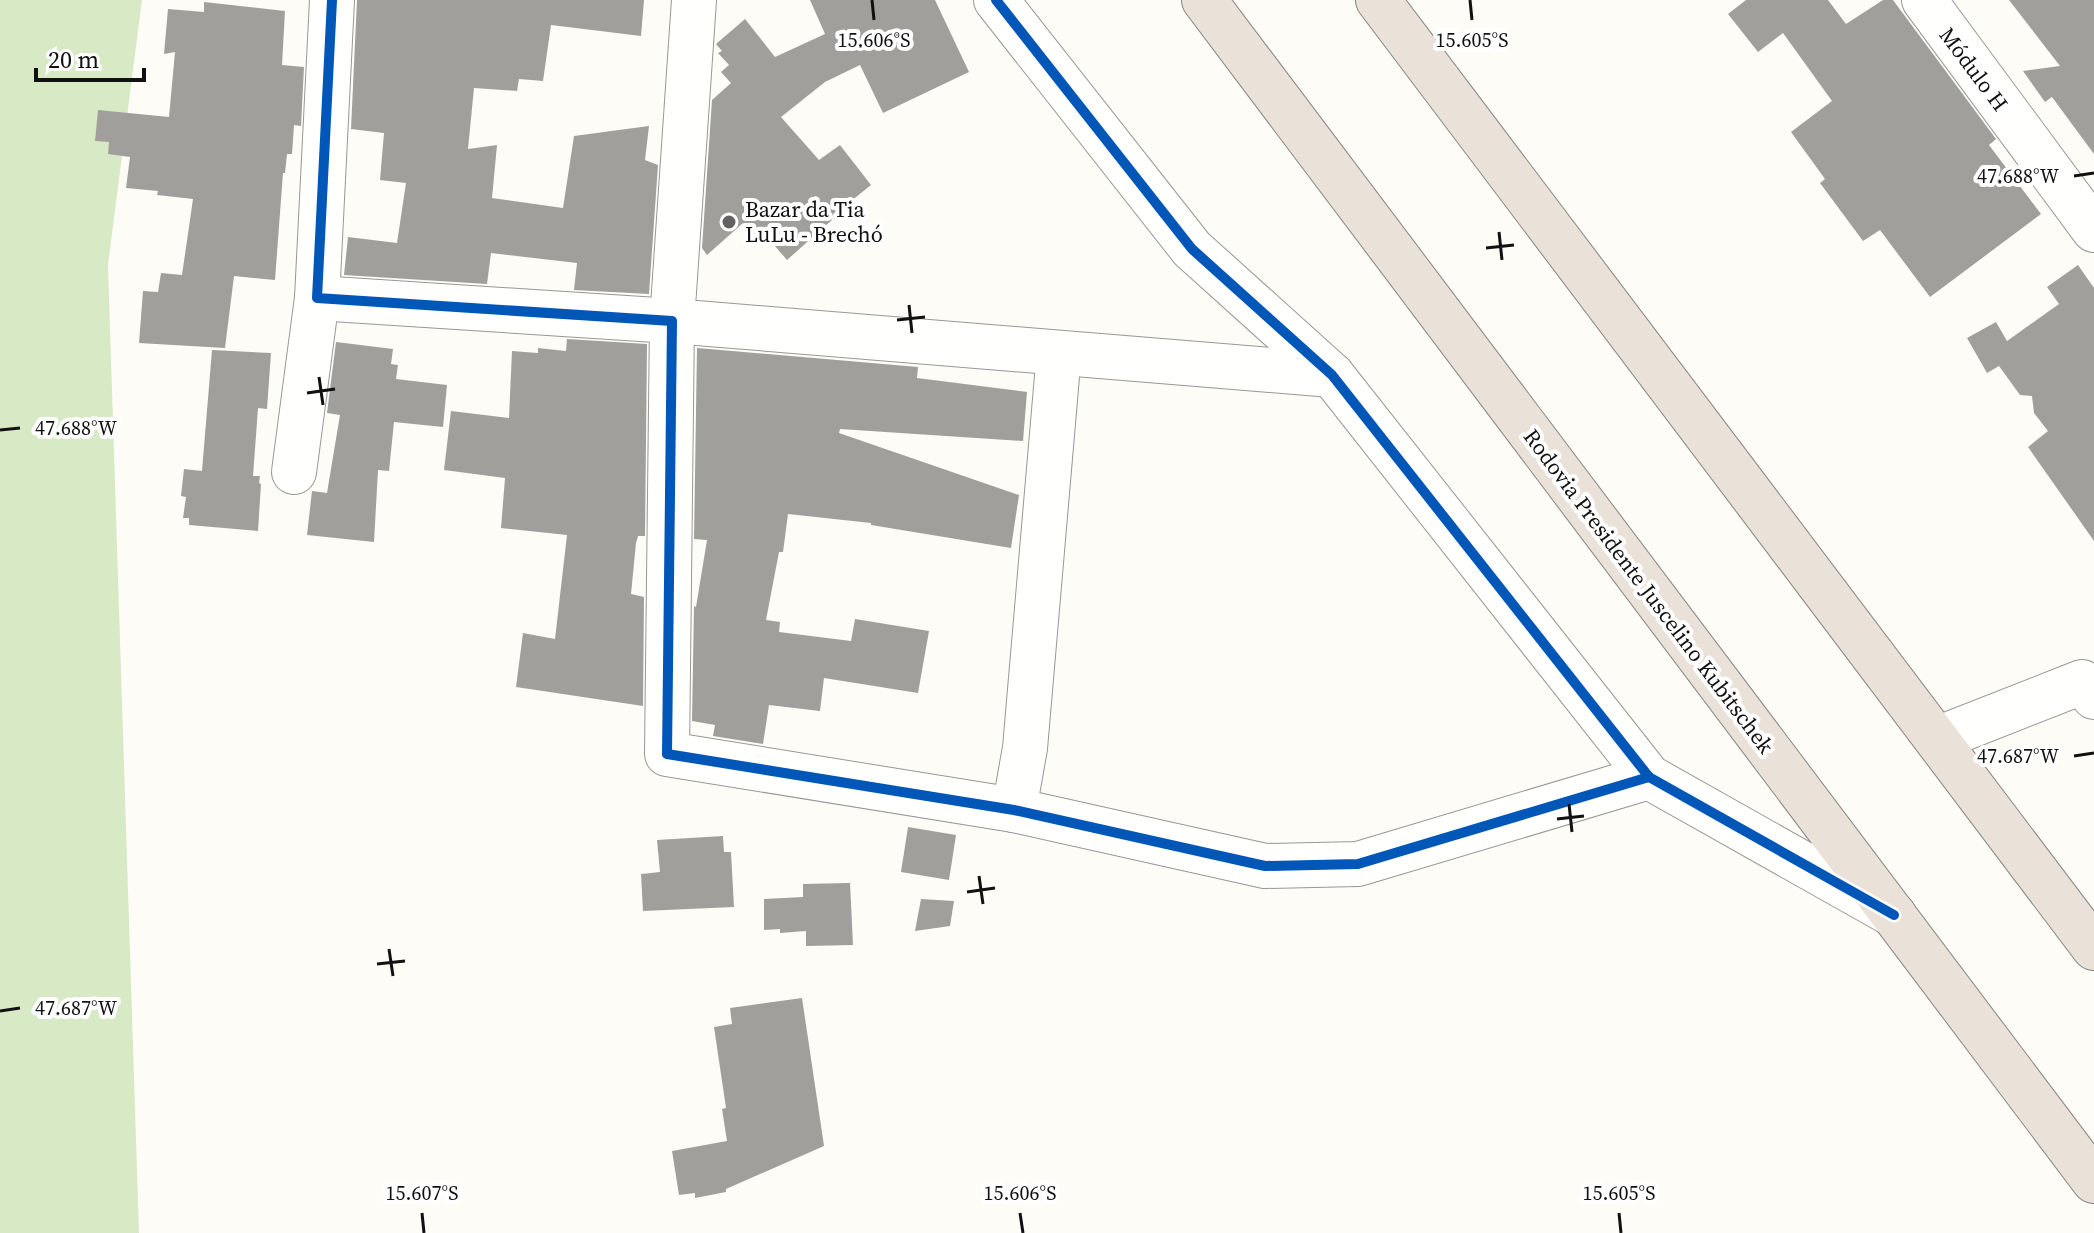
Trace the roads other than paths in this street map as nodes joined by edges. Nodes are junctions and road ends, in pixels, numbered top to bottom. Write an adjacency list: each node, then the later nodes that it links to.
1 (332, 0): 8 (street)
2 (694, 0): 9 (street)
3 (996, 0): 11 (street)
4 (1204, 0): 17 (highway, Rodovia Presidente Juscelino Kubitschek)
5 (1378, 0): 14 (highway)
6 (1924, 0): 7 (street, Módulo H)
7 (2094, 230)
8 (317, 298): 9 (street); 12 (street)
9 (672, 321): 10 (street); 16 (street)
10 (1059, 353): 11 (street); 16 (street)
11 (1332, 375): 15 (street)
12 (294, 472)
13 (2094, 697): 14 (street)
14 (1937, 739): 18 (highway)
15 (1649, 777): 16 (street); 17 (street)
16 (1014, 810)
17 (1894, 915): 19 (highway, Rodovia Presidente Juscelino Kubitschek)
18 (2094, 948)
19 (2094, 1181)

